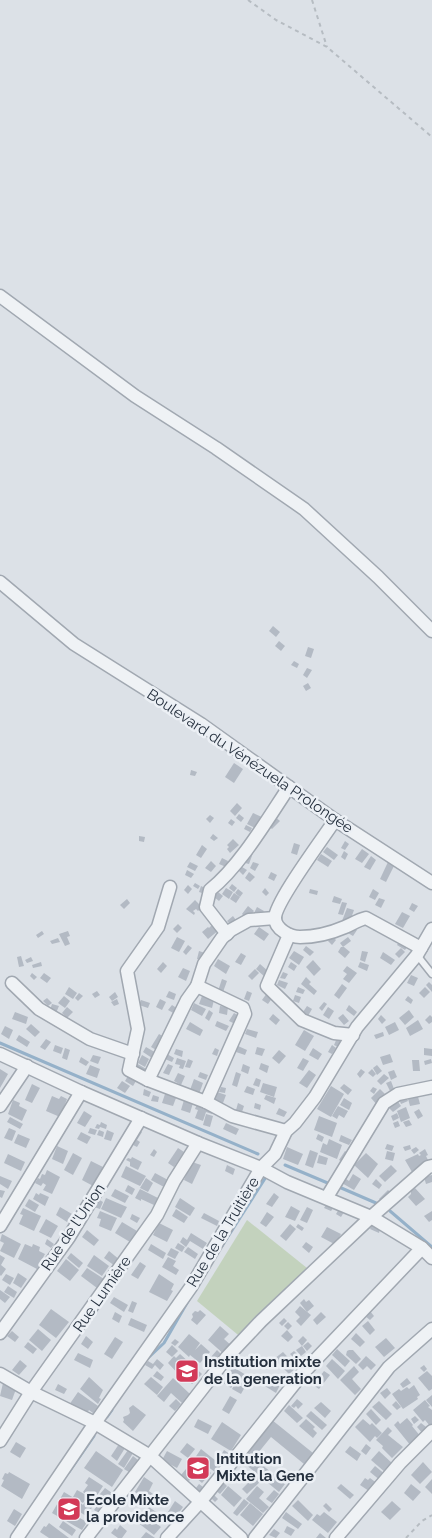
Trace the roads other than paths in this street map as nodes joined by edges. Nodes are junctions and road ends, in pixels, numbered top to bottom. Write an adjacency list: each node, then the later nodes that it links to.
1 (0, 296): 3 (street)
2 (0, 582): 4 (street, Boulevard du Vénézuela Prolongée)
3 (432, 631)
4 (289, 787): 5 (street, Boulevard du Vénézuela Prolongée); 10 (street)
5 (335, 820): 6 (street, Boulevard du Vénézuela Prolongée); 8 (street)
6 (432, 883)
7 (170, 886): 18 (street)
8 (275, 918): 10 (street); 11 (street)
9 (432, 929): 12 (street, Rue de la Truitière)
10 (227, 934): 15 (street)
11 (289, 935): 12 (street); 16 (street)
12 (419, 952): 13 (lane); 16 (street, Rue de la Truitière)
13 (432, 974)
14 (12, 983): 18 (street)
15 (197, 986): 20 (street); 23 (street)
16 (353, 1035): 26 (street, Rue de la Truitière)
17 (0, 1054): 19 (street)
18 (133, 1054): 20 (street)
19 (27, 1066): 22 (street); 24 (street)
20 (148, 1080): 23 (street)
21 (432, 1087): 30 (street)
22 (81, 1092): 25 (street); 32 (street)
23 (206, 1102): 26 (street)
24 (0, 1106)
25 (141, 1118): 27 (street); 36 (street, Rue de l'Union)
26 (286, 1131): 29 (street, Rue de la Truitière)
27 (198, 1143): 29 (street); 38 (street, Rue Lumière)
28 (432, 1166): 31 (street)
29 (261, 1168): 30 (street); 39 (street, Rue de la Truitière)
30 (328, 1197): 31 (street)
31 (371, 1216): 33 (street); 42 (street)
32 (0, 1226)
33 (422, 1248): 34 (street); 43 (street)
34 (432, 1258)
35 (432, 1329): 48 (street)
36 (0, 1333)
37 (0, 1374): 38 (street)
38 (31, 1392): 39 (street); 41 (street, Rue Lumière)
39 (95, 1423): 42 (street); 44 (street, Rue de la Truitière)
40 (432, 1432): 49 (street)
41 (0, 1441)
42 (150, 1456): 43 (street); 45 (street)
43 (200, 1502): 46 (street); 47 (street)
44 (17, 1538)
45 (86, 1538)
46 (167, 1538)
47 (241, 1538)
48 (255, 1538)
49 (336, 1538)

